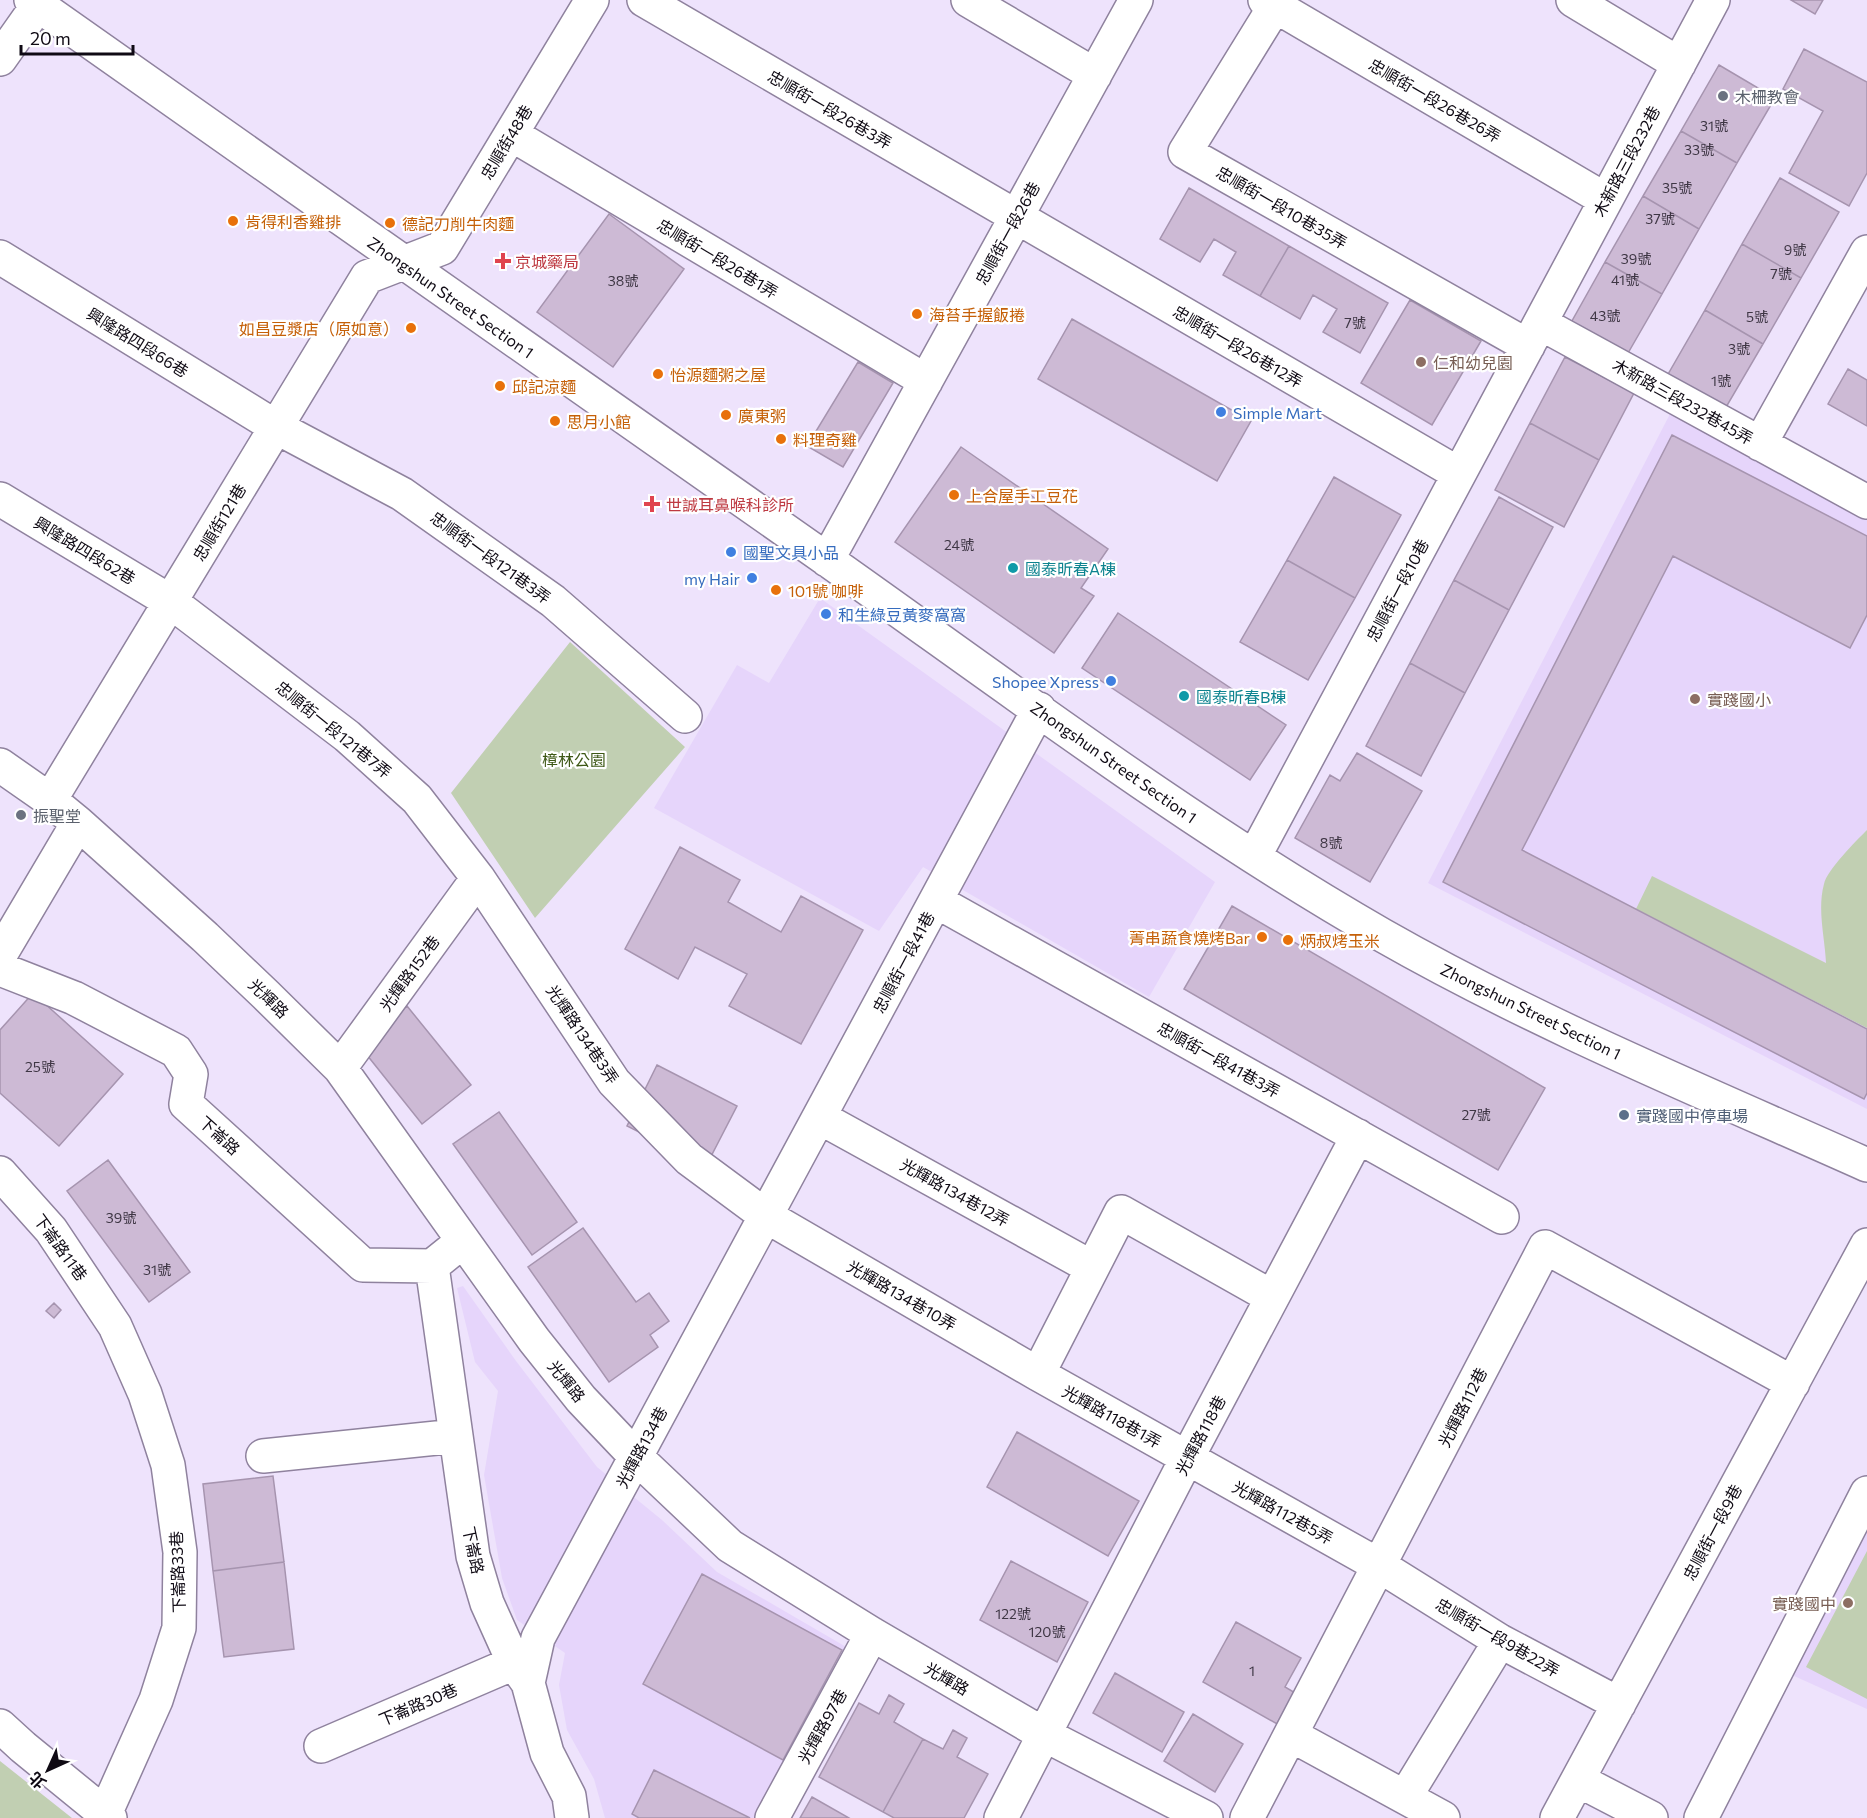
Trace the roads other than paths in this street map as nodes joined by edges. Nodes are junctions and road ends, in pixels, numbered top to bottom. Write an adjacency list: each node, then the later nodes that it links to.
1 (592, 0): 12 (street, 忠順街48巷)
2 (644, 0): 14 (street, 忠順街一段26巷3弄)
3 (968, 0): 11 (street)
4 (1136, 0): 11 (street, 忠順街一段26巷)
5 (1573, 0): 10 (street)
6 (1713, 0): 10 (street, 木新路三段232巷)
7 (35, 2): 9 (street); 17 (street, Zhongshun Street Section 1)
8 (1270, 3): 13 (street, 忠順街一段26巷26弄); 18 (street, 忠順街一段10巷35弄)
9 (0, 59)
10 (1678, 64): 13 (street, 木新路三段232巷)
11 (1095, 75): 14 (street, 忠順街一段26巷)
12 (511, 134): 17 (street, 忠順街48巷); 19 (street, 忠順街一段26巷1弄)
13 (1606, 200): 18 (street, 木新路三段232巷)
14 (1016, 217): 19 (street, 忠順街一段26巷); 22 (street, 忠順街一段26巷12弄)
15 (1867, 252): 21 (street, 木新路三段232巷45弄)
16 (0, 257): 20 (street, 興隆路四段66巷)
17 (403, 263): 20 (street, 忠順街121巷); 25 (street, Zhongshun Street Section 1)
18 (1534, 334): 21 (street, 木新路三段232巷45弄); 22 (street, 忠順街一段10巷)
19 (926, 381): 25 (street, 忠順街一段26巷)
20 (276, 427): 26 (street, 忠順街121巷); 28 (street, 忠順街一段121巷3弄)
21 (1760, 444): 24 (street)
22 (1459, 474): 32 (street, 忠順街一段10巷)
23 (0, 499): 26 (street, 興隆路四段62巷)
24 (1867, 502)
25 (827, 560): 27 (street, Zhongshun Street Section 1)
26 (171, 602): 30 (street, 忠順街121巷); 33 (street, 忠順街一段121巷7弄)
27 (1039, 709): 32 (street, Zhongshun Street Section 1); 34 (street, 忠順街一段41巷)
28 (685, 716)
29 (0, 765): 30 (street, 光輝路)
30 (50, 800): 31 (street, 光輝路)
31 (78, 822): 35 (street); 37 (street, 光輝路)
32 (1254, 857): 40 (street, Zhongshun Street Section 1)
33 (478, 878): 37 (street, 光輝路152巷); 42 (street, 光輝路134巷3弄)
34 (936, 901): 38 (street, 忠順街一段41巷); 39 (street, 忠順街一段41巷3弄)
35 (0, 956)
36 (0, 969): 46 (street, 下崙路)
37 (340, 1068): 44 (street, 光輝路)
38 (819, 1117): 42 (street, 忠順街一段41巷); 47 (street, 光輝路134巷12弄)
39 (1358, 1136): 43 (street, 忠順街一段41巷3弄); 48 (street, 光輝路118巷)
40 (1867, 1165)
41 (0, 1173): 49 (street, 下崙路11巷)
42 (766, 1215): 50 (street, 光輝路134巷10弄); 54 (street, 光輝路134巷)
43 (1502, 1217)
44 (463, 1241): 46 (street); 54 (street, 光輝路)
45 (1867, 1245): 51 (street, 忠順街一段9巷)
46 (432, 1266): 52 (street, 下崙路)
47 (1091, 1268): 48 (street); 50 (street)
48 (1272, 1298): 55 (street, 光輝路118巷)
49 (115, 1326): 68 (street, 下崙路33巷)
50 (1038, 1374): 55 (street, 光輝路118巷1弄)
51 (1793, 1383): 57 (street, 光輝路112巷); 61 (street, 忠順街一段9巷)
52 (456, 1436): 53 (street); 60 (street, 下崙路)
53 (263, 1455)
54 (636, 1457): 58 (street, 光輝路); 60 (street, 光輝路134巷)
55 (1187, 1458): 57 (street, 光輝路112巷5弄); 64 (street, 光輝路118巷)
56 (1867, 1493): 77 (street)
57 (1380, 1566): 59 (street, 忠順街一段9巷22弄); 63 (street, 光輝路112巷)
58 (872, 1634): 64 (street, 光輝路); 70 (street, 光輝路97巷)
59 (1500, 1641): 61 (street, 忠順街一段9巷22弄); 67 (street)
60 (521, 1673): 65 (street, 下崙路30巷); 69 (street, 下崙路)
61 (1619, 1704): 66 (street, 忠順街一段9巷)
62 (0, 1726): 68 (street)
63 (1291, 1734): 67 (street); 73 (street, 光輝路112巷)
64 (1045, 1735): 71 (street, 光輝路118巷); 72 (street, 光輝路)
65 (321, 1746)
66 (1578, 1780): 75 (street, 忠順街一段9巷); 76 (street)
67 (1405, 1797): 74 (street)
68 (107, 1816)
69 (572, 1818)
70 (772, 1818)
71 (1001, 1818)
72 (1206, 1818)
73 (1247, 1818)
74 (1443, 1818)
75 (1557, 1818)
76 (1651, 1818)
77 (1701, 1818)

